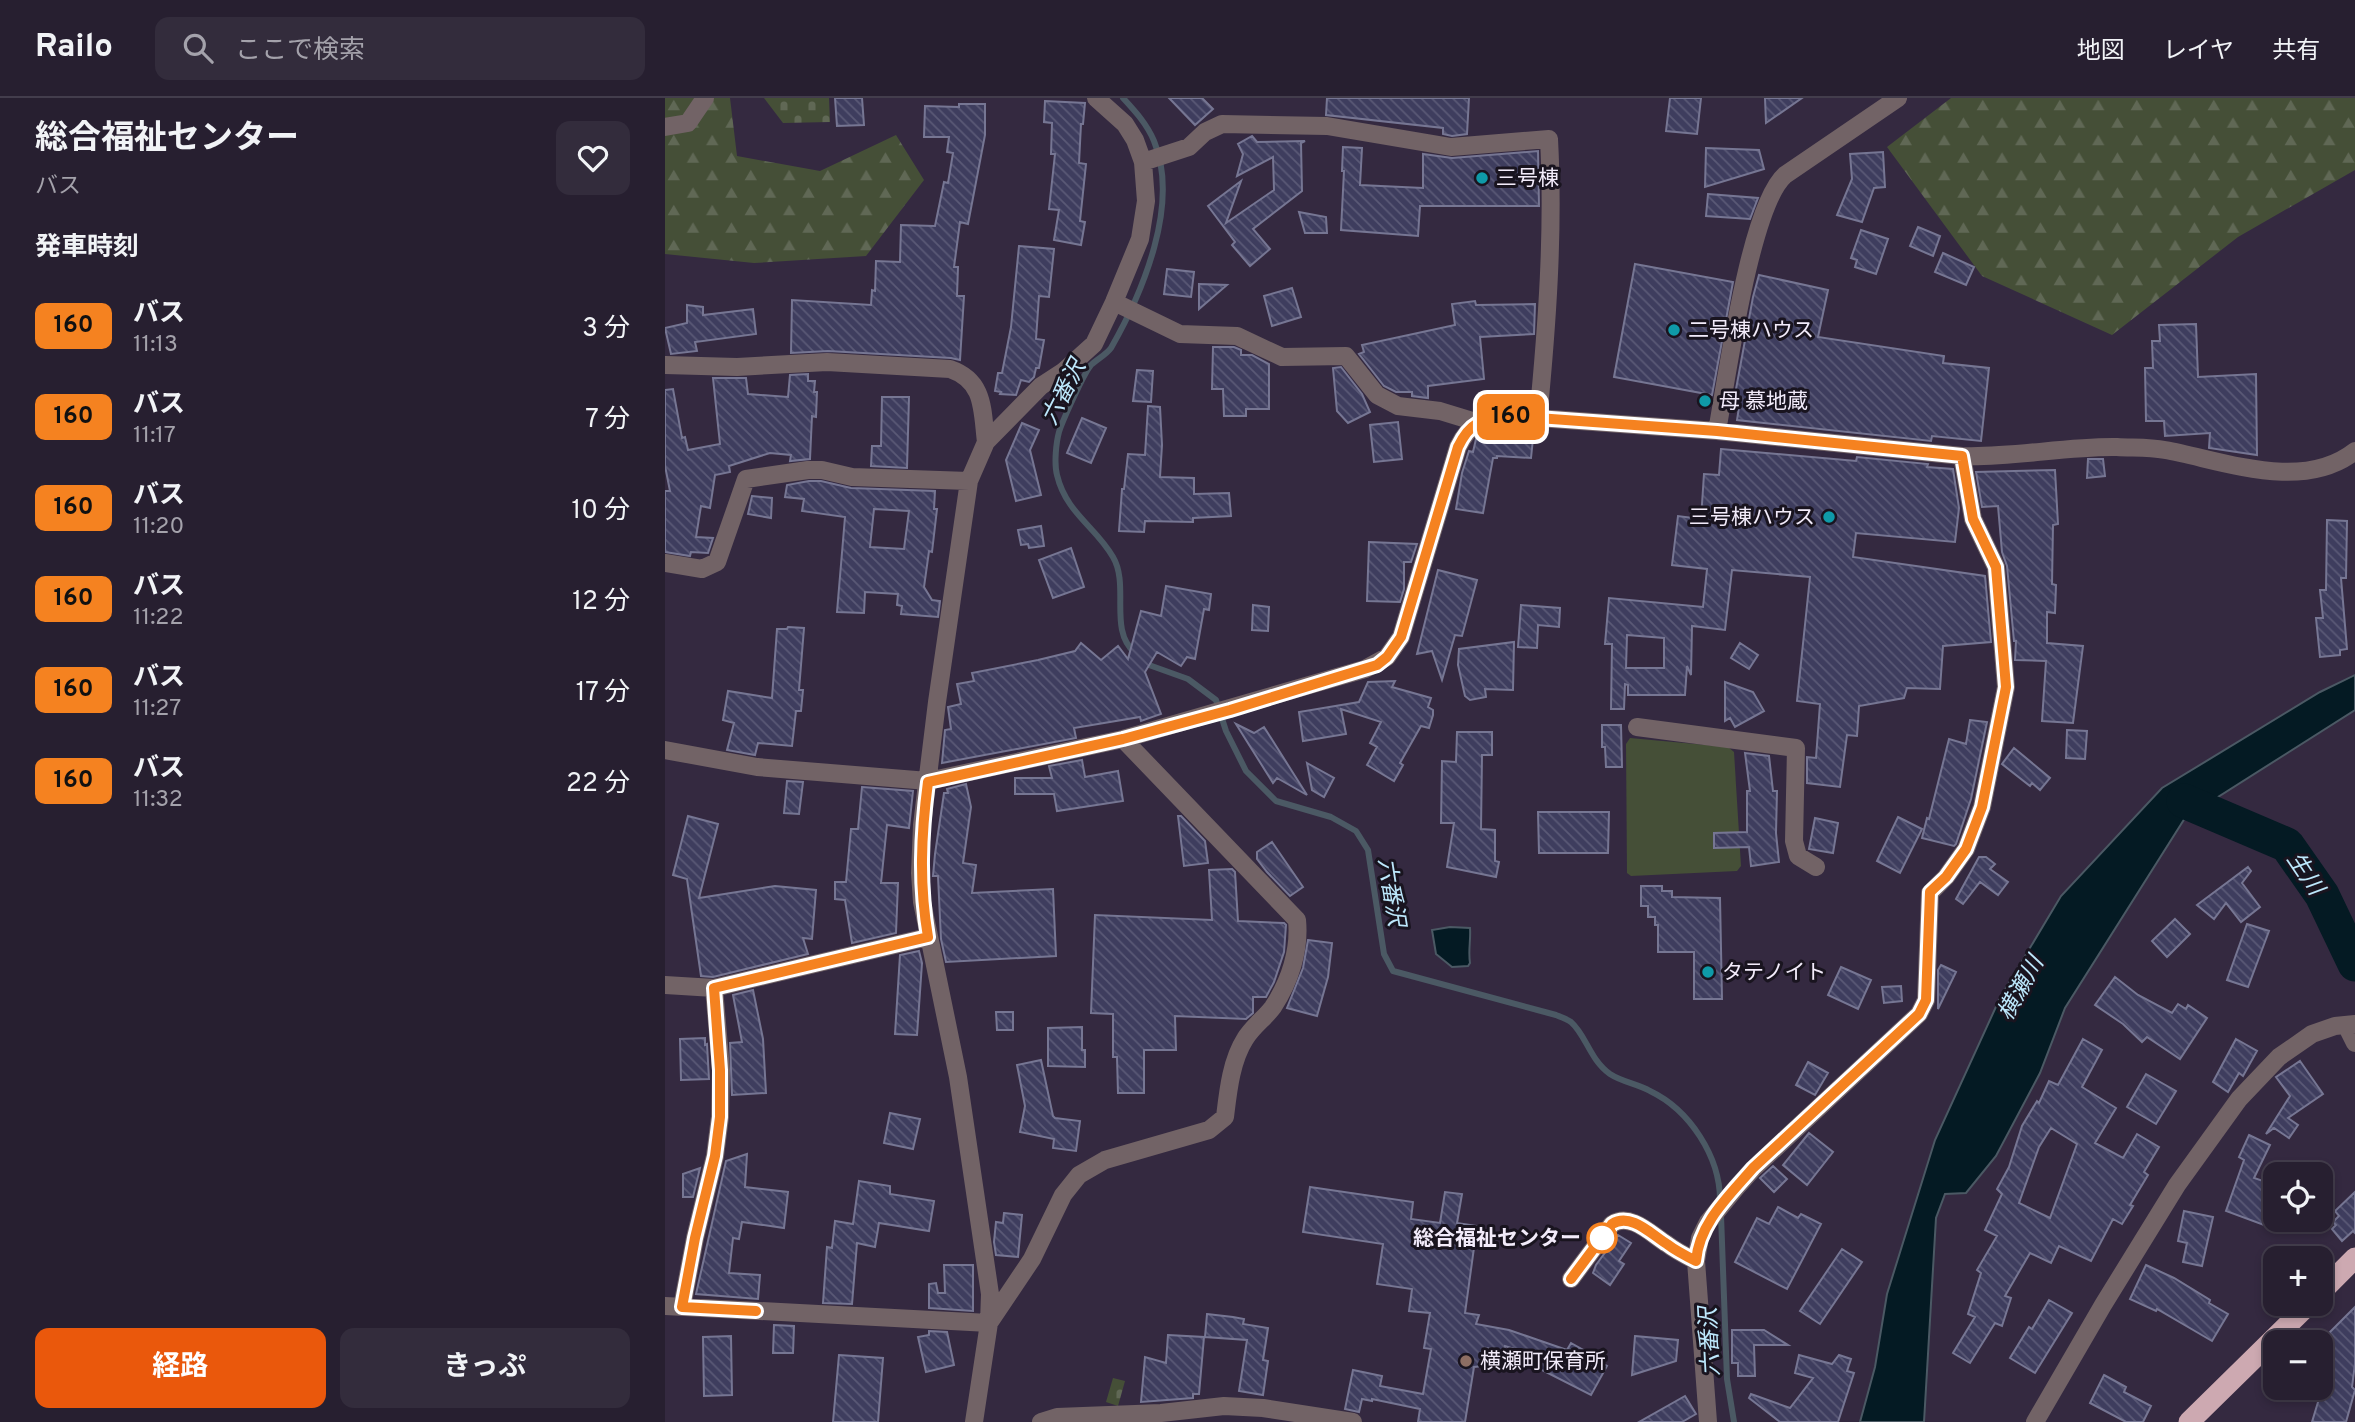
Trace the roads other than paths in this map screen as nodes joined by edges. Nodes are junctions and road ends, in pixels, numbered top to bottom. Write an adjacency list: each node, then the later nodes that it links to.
1 (705, 98): 4 (street)
2 (1096, 98): 5 (street)
3 (1898, 98): 10 (street)
4 (665, 127)
5 (1143, 162): 6 (street); 8 (street)
6 (1118, 304): 9 (street); 11 (street)
7 (665, 365): 11 (street)
8 (1538, 419): 9 (street); 10 (street)
9 (1476, 422): 17 (street)
10 (1717, 431): 13 (street)
11 (986, 442): 14 (street)
12 (2355, 451): 13 (street)
13 (1962, 456): 27 (street)
14 (969, 481): 15 (street); 19 (street)
15 (665, 563)
16 (1637, 727): 20 (street)
17 (1123, 739): 19 (street); 32 (street)
18 (665, 750): 19 (street)
19 (928, 782): 21 (street)
20 (1816, 867)
21 (928, 937): 23 (street); 32 (street)
22 (665, 985): 23 (street)
23 (714, 988): 30 (street)
24 (2350, 1024): 25 (street); 37 (street)
25 (2355, 1043)
26 (2355, 1258): 29 (highway)
27 (1696, 1261): 28 (street); 36 (street)
28 (1571, 1279)
29 (2333, 1280)
30 (673, 1307): 32 (street)
31 (2297, 1316): 38 (highway)
32 (989, 1323): 33 (street)
33 (974, 1422)
34 (1041, 1422): 35 (street)
35 (1353, 1422)
36 (1708, 1422)
37 (2035, 1422)
38 (2189, 1422)

